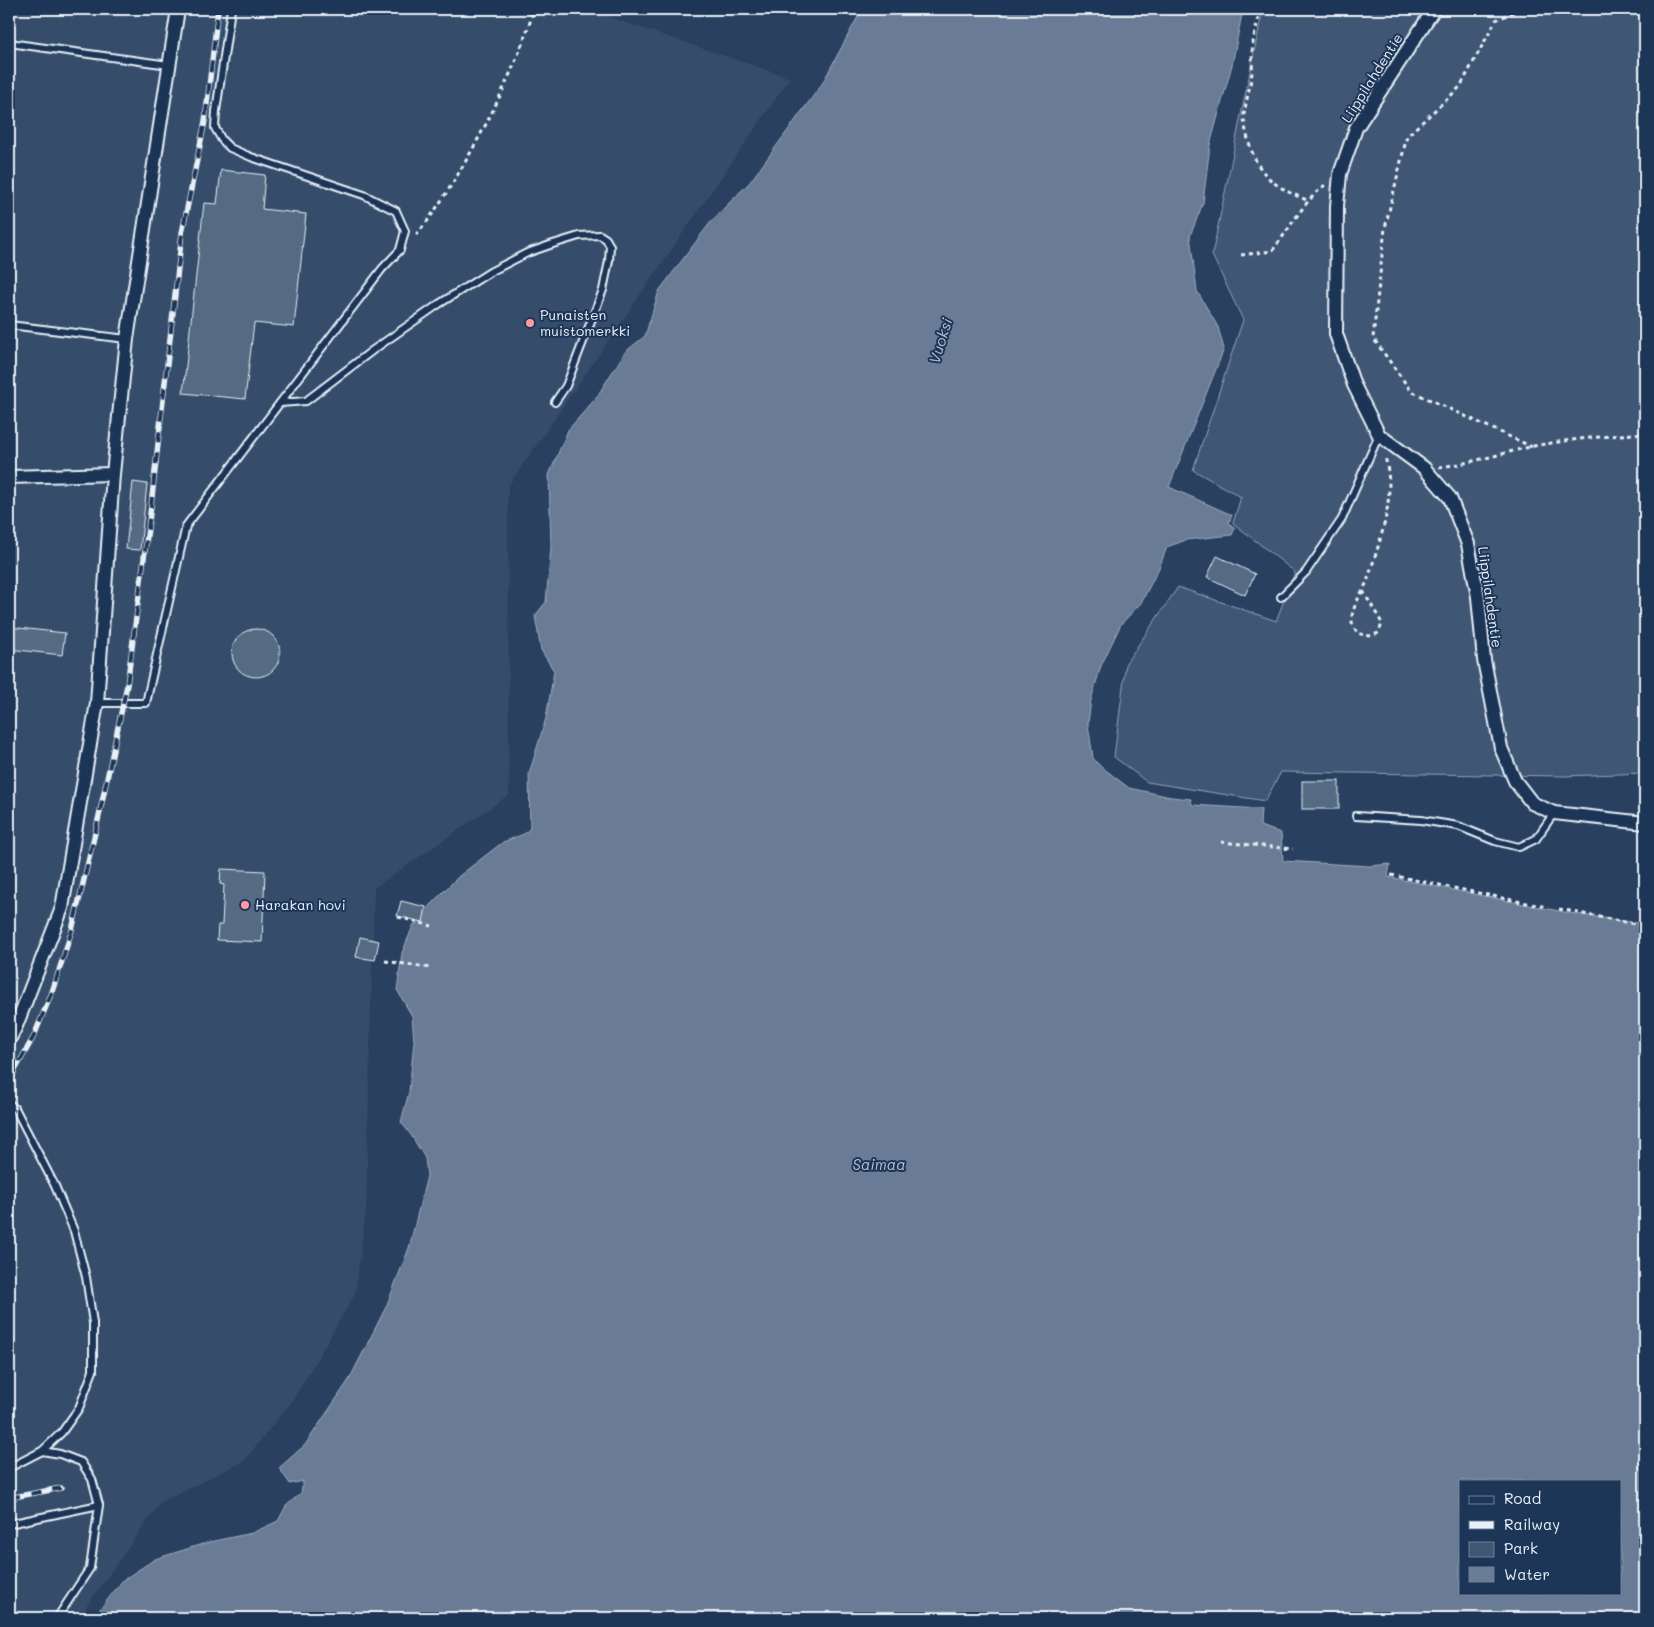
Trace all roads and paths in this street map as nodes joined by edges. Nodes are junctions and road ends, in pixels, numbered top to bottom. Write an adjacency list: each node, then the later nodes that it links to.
1 (178, 9): 8 (street)
2 (231, 9): 11 (lane)
3 (534, 9): 11 (path)
4 (1259, 9): 10 (path)
5 (1434, 9): 9 (street, Liippilahdentie)
6 (1521, 9): 19 (path)
7 (9, 43): 8 (lane)
8 (169, 65): 14 (street)
9 (1340, 174): 10 (path); 18 (street, Liippilahdentie)
10 (1309, 201): 12 (path)
11 (400, 250): 16 (lane)
12 (1241, 255)
13 (9, 325): 14 (lane)
14 (127, 339): 21 (street)
15 (555, 402): 16 (lane)
16 (280, 403): 25 (lane)
17 (1645, 434): 19 (path)
18 (1379, 435): 20 (street, Liippilahdentie); 23 (path); 24 (lane)
19 (1532, 447): 20 (path)
20 (1424, 468): 26 (street, Liippilahdentie)
21 (113, 474): 22 (street); 25 (street)
22 (9, 477)
23 (1363, 591): 23 (path)
24 (1281, 597)
25 (98, 703): 39 (street)
26 (1554, 813): 27 (lane); 28 (street, Liippilahdentie)
27 (1356, 816)
28 (1645, 823)
29 (1222, 842): 30 (path)
30 (1293, 849)
31 (1391, 874): 32 (path)
32 (1546, 906)
33 (1559, 908): 36 (path)
34 (398, 917): 35 (path)
35 (432, 926)
36 (1645, 926)
37 (386, 961): 38 (path)
38 (432, 968)
39 (9, 1040)
40 (9, 1103): 41 (lane)
41 (42, 1452): 42 (lane); 43 (lane)
42 (9, 1468)
43 (99, 1505): 44 (lane); 45 (lane)
44 (9, 1524)
45 (57, 1618)

